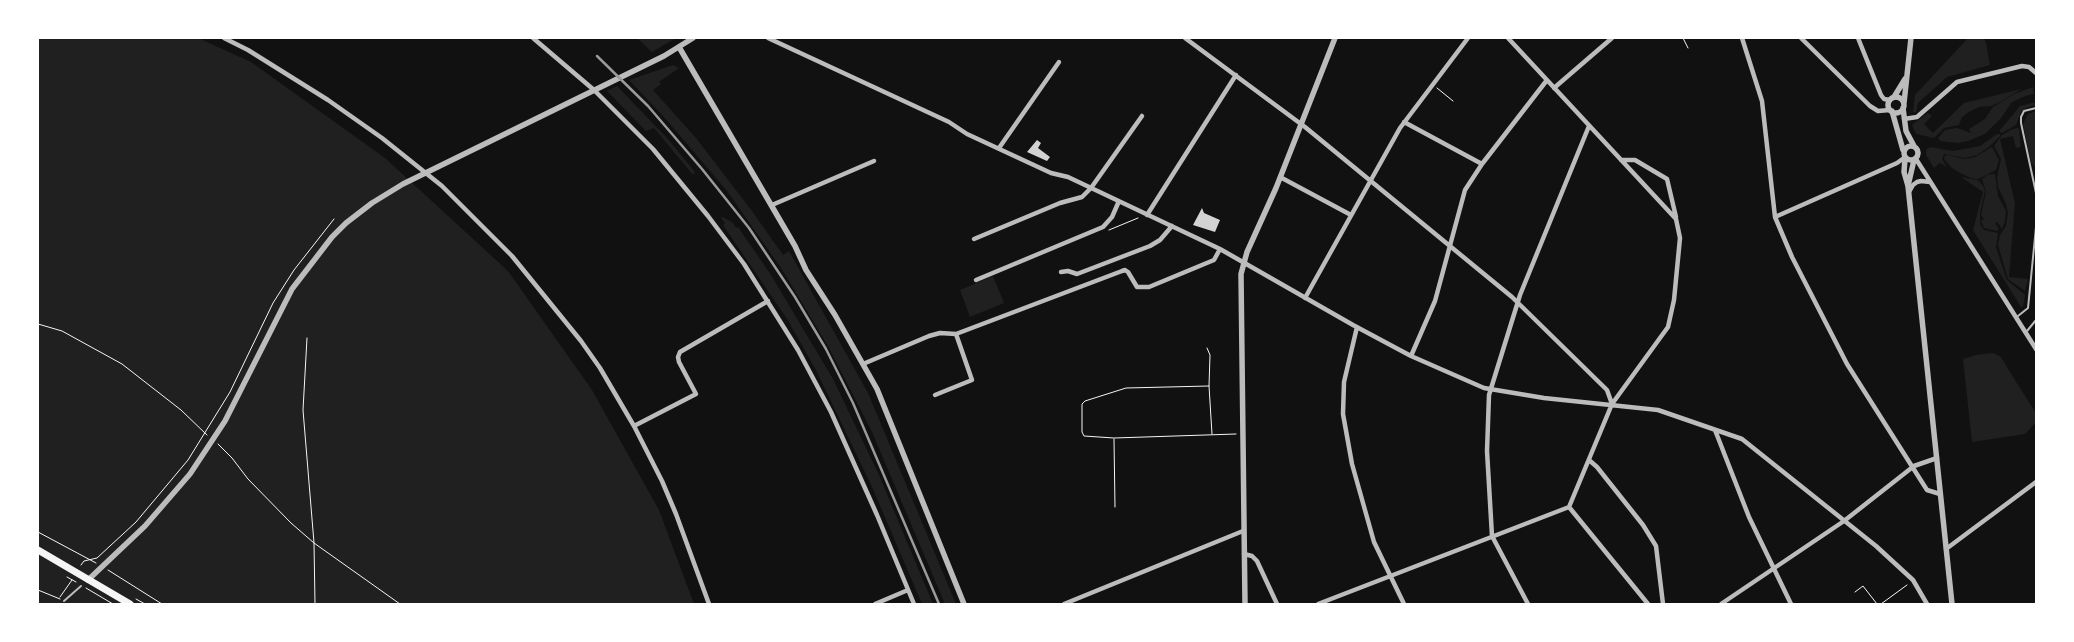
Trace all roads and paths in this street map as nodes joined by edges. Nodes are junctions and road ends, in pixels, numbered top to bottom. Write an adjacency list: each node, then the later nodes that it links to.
1 (224, 38): 43 (street)
2 (534, 38): 24 (street)
3 (693, 38): 15 (street)
4 (768, 38): 36 (street)
5 (1185, 38): 19 (street)
6 (1335, 38): 33 (street)
7 (1468, 38): 22 (street)
8 (1508, 38): 21 (street)
9 (1612, 38): 23 (street)
10 (1683, 38): 16 (path)
11 (1742, 38): 57 (street)
12 (1801, 38): 29 (street)
13 (1858, 38): 25 (street)
14 (1911, 38): 20 (street)
15 (679, 47): 24 (street); 54 (street)
16 (1688, 48)
17 (1059, 62): 36 (street)
18 (2036, 73): 31 (street)
19 (1236, 75): 33 (street); 55 (street)
20 (1906, 77): 25 (street); 27 (street)
21 (1547, 80): 23 (street); 42 (street)
22 (1432, 85): 26 (path); 32 (street)
23 (1554, 88): 34 (street)
24 (594, 90): 43 (street); 68 (street)
25 (1892, 99): 27 (street); 29 (street)
26 (1453, 101)
27 (1904, 106): 29 (street); 31 (street)
28 (2036, 108): 44 (lane)
29 (1891, 110): 37 (street)
30 (1142, 116): 50 (street)
31 (1904, 120): 35 (street)
32 (1404, 122): 42 (street); 47 (street)
33 (1300, 124): 46 (street); 47 (street)
34 (1589, 126): 40 (street); 69 (street)
35 (1914, 146): 37 (street); 39 (street)
36 (998, 148): 50 (street)
37 (1903, 150): 38 (street)
38 (1905, 158): 39 (street); 49 (street); 57 (street)
39 (1915, 159): 48 (street); 49 (street)
40 (1620, 160): 58 (street); 58 (street)
41 (874, 161): 54 (street)
42 (1482, 164): 62 (street)
43 (425, 172): 85 (street); 91 (street)
44 (2032, 176): 45 (lane); 51 (lane)
45 (2036, 176)
46 (1280, 177): 56 (street); 64 (street)
47 (1369, 181): 56 (street); 62 (street)
48 (1931, 182): 52 (street); 70 (street)
49 (1908, 186): 52 (street)
50 (1091, 188): 53 (street); 61 (street)
51 (2036, 193)
52 (1908, 194): 92 (street)
53 (1119, 202): 55 (street); 66 (street)
54 (772, 205): 80 (street)
55 (1147, 214): 59 (street)
56 (1351, 215): 67 (street)
57 (1775, 217): 94 (street)
58 (1676, 219): 84 (street)
59 (1172, 226): 63 (street); 65 (street)
60 (2036, 227): 70 (lane)
61 (974, 239)
62 (1450, 247): 69 (street); 79 (street)
63 (1220, 249): 64 (street); 75 (street)
64 (1244, 262): 67 (street); 88 (street)
65 (1061, 272)
66 (976, 280)
67 (1305, 298): 73 (street)
68 (768, 301): 85 (street); 114 (street)
69 (1518, 302): 82 (street); 84 (street)
70 (2017, 317): 74 (street)
71 (2036, 320): 74 (lane)
72 (38, 324): 87 (path)
73 (1357, 327): 79 (street); 108 (street)
74 (2026, 332): 78 (street)
75 (956, 334): 80 (street); 83 (street)
76 (307, 338): 102 (path)
77 (1207, 348): 81 (path)
78 (2036, 349)
79 (1411, 356): 82 (street)
80 (863, 364): 125 (street)
81 (1209, 386): 89 (path); 90 (path)
82 (1490, 390): 84 (street); 101 (street)
83 (935, 395)
84 (1612, 404): 86 (street); 93 (street)
85 (634, 426): 122 (street)
86 (1714, 430): 99 (street); 107 (street)
87 (205, 433): 91 (path); 106 (path)
88 (1242, 434): 89 (path); 100 (street)
89 (1212, 435): 90 (path)
90 (1114, 438): 97 (path)
91 (214, 440): 102 (path); 110 (street)
92 (1936, 458): 94 (street); 96 (street)
93 (1589, 460): 98 (street); 133 (street)
94 (1914, 466): 96 (street); 99 (street)
95 (2036, 482): 103 (street)
96 (1940, 494): 103 (street)
97 (1115, 507)
98 (1569, 507): 101 (street); 132 (street)
99 (1844, 521): 107 (street); 111 (street)
100 (1243, 531): 105 (street); 126 (street)
101 (1492, 536): 108 (street); 131 (street)
102 (314, 543): 120 (path); 121 (path)
103 (1946, 549): 139 (street)
104 (38, 550): 110 (main road)
105 (1244, 554): 127 (street); 128 (street)
106 (81, 565)
107 (1774, 570): 134 (street); 135 (street)
108 (1389, 576): 129 (street); 130 (street)
109 (74, 577): 116 (path)
110 (88, 580): 119 (main road)
111 (1914, 580): 137 (path); 138 (street)
112 (81, 586): 117 (lane); 118 (path)
113 (38, 590): 116 (path)
114 (908, 590): 123 (street); 124 (street)
115 (1854, 592): 136 (path)
116 (59, 598): 117 (path)
117 (64, 601)
118 (113, 604)
119 (130, 604)
120 (315, 604)
121 (400, 604)
122 (708, 604)
123 (875, 604)
124 (914, 604)
125 (964, 604)
126 (1064, 604)
127 (1245, 604)
128 (1277, 604)
129 (1318, 604)
130 (1404, 604)
131 (1528, 604)
132 (1648, 604)
133 (1663, 604)
134 (1721, 604)
135 (1791, 604)
136 (1877, 604)
137 (1881, 604)
138 (1927, 604)
139 (1952, 604)

